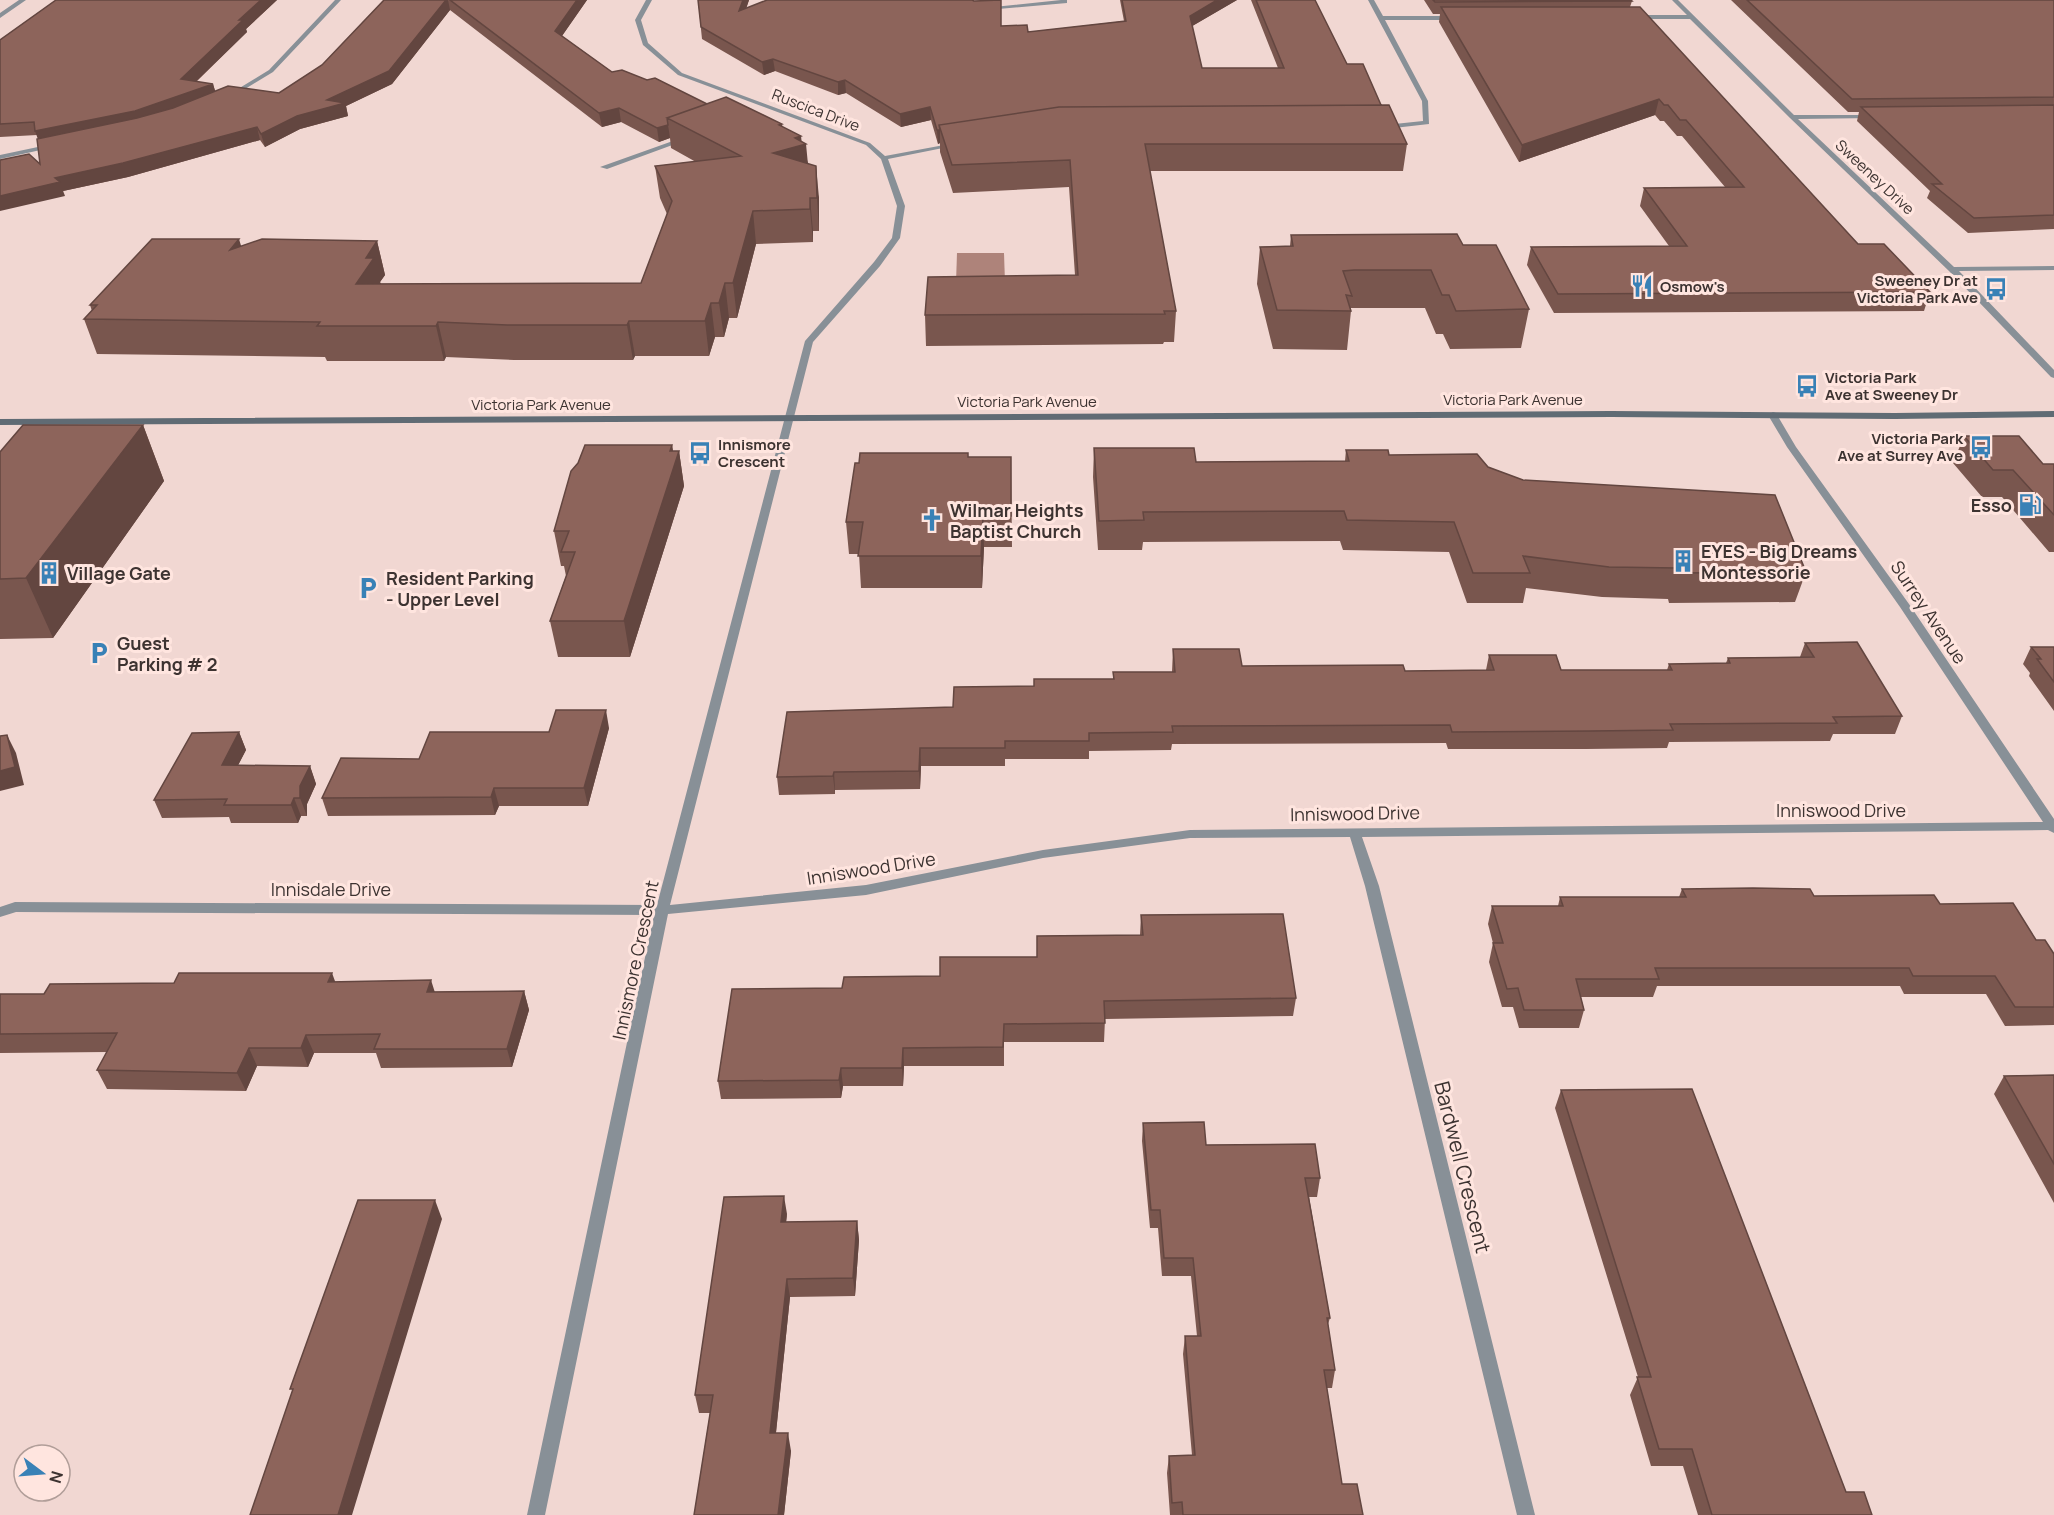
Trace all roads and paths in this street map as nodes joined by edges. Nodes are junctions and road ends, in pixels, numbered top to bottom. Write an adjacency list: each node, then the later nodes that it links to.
1 (23, 0): 8 (street)
2 (338, 0): 13 (street)
3 (649, 0): 14 (street, Ruscica Drive)
4 (1064, 0): 7 (street)
5 (1371, 0): 11 (street)
6 (1675, 0): 10 (street, Sweeney Drive)
7 (974, 9)
8 (0, 16)
9 (1632, 17): 10 (street)
10 (1691, 17): 17 (street, Sweeney Drive)
11 (1382, 18): 12 (street); 18 (street)
12 (1465, 18)
13 (227, 98)
14 (770, 108): 15 (street); 23 (street, Ruscica Drive)
15 (760, 111)
16 (1888, 116): 17 (street)
17 (1792, 117): 26 (street, Sweeney Drive)
18 (1379, 128)
19 (694, 135): 24 (street)
20 (66, 142): 22 (street)
21 (965, 143): 23 (street)
22 (0, 157)
23 (884, 158): 30 (street)
24 (604, 167)
25 (2054, 268): 26 (street)
26 (1952, 269): 27 (street, Sweeney Drive)
27 (2054, 375)
28 (2054, 414): 29 (main road, Victoria Park Avenue)
29 (1773, 415): 30 (main road, Victoria Park Avenue); 32 (street, Surrey Avenue)
30 (788, 417): 31 (main road, Victoria Park Avenue); 34 (street, Innismore Crescent)
31 (0, 422)
32 (2053, 827): 33 (street, Inniswood Drive)
33 (1354, 831): 34 (street, Inniswood Drive); 37 (street, Bardwell Crescent)
34 (662, 910): 35 (street, Innisdale Drive); 36 (street, Innismore Crescent)
35 (0, 912)
36 (536, 1515)
37 (1526, 1515)

